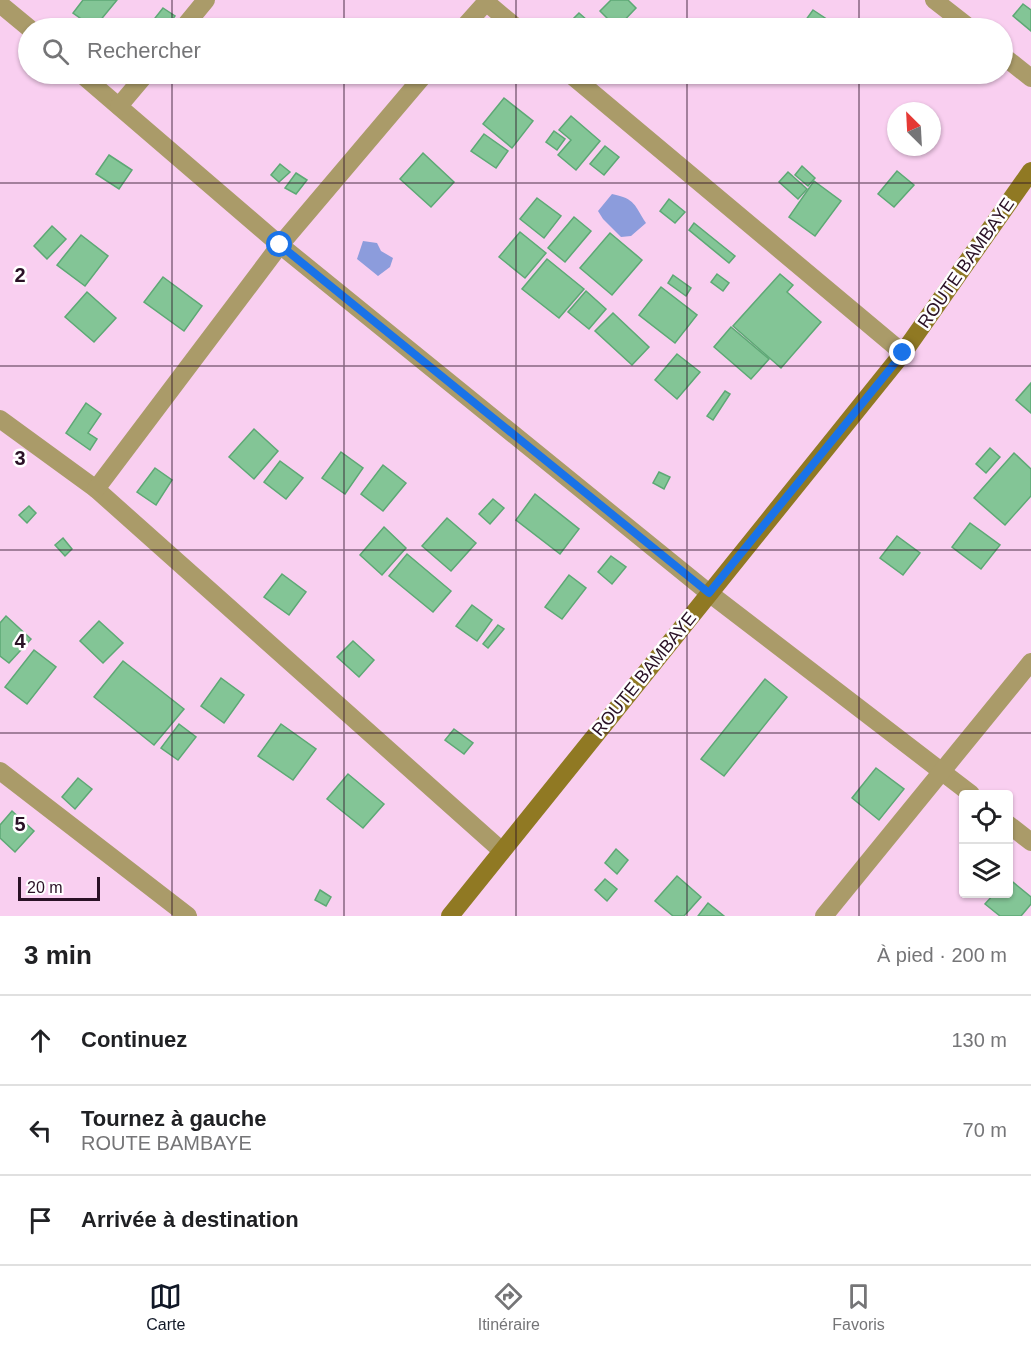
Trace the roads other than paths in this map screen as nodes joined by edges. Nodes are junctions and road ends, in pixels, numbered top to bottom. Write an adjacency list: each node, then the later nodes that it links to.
1 (206, 0): 5 (street)
2 (934, 0): 8 (street)
3 (487, 1): 6 (street); 7 (street)
4 (0, 4): 9 (street)
5 (191, 18)
6 (472, 18)
7 (506, 18)
8 (957, 18)
9 (18, 19)
10 (1013, 64): 11 (street)
11 (1031, 78)
12 (93, 84): 16 (street)
13 (137, 84): 16 (street)
14 (417, 84): 18 (street)
15 (582, 84): 19 (street)
16 (118, 106): 18 (street)
17 (1031, 171): 19 (street, ROUTE BAMBAYE)
18 (280, 245): 21 (street); 22 (street)
19 (903, 353): 22 (street, ROUTE BAMBAYE)
20 (0, 419): 21 (street)
21 (96, 489): 29 (street)
22 (709, 593): 25 (street); 29 (street, ROUTE BAMBAYE)
23 (1031, 662): 25 (street)
24 (0, 771): 30 (street)
25 (942, 771): 26 (street); 32 (street)
26 (965, 790)
27 (1013, 828): 28 (street)
28 (1031, 842)
29 (502, 851): 31 (street, ROUTE BAMBAYE)
30 (188, 916)
31 (450, 916)
32 (824, 916)

